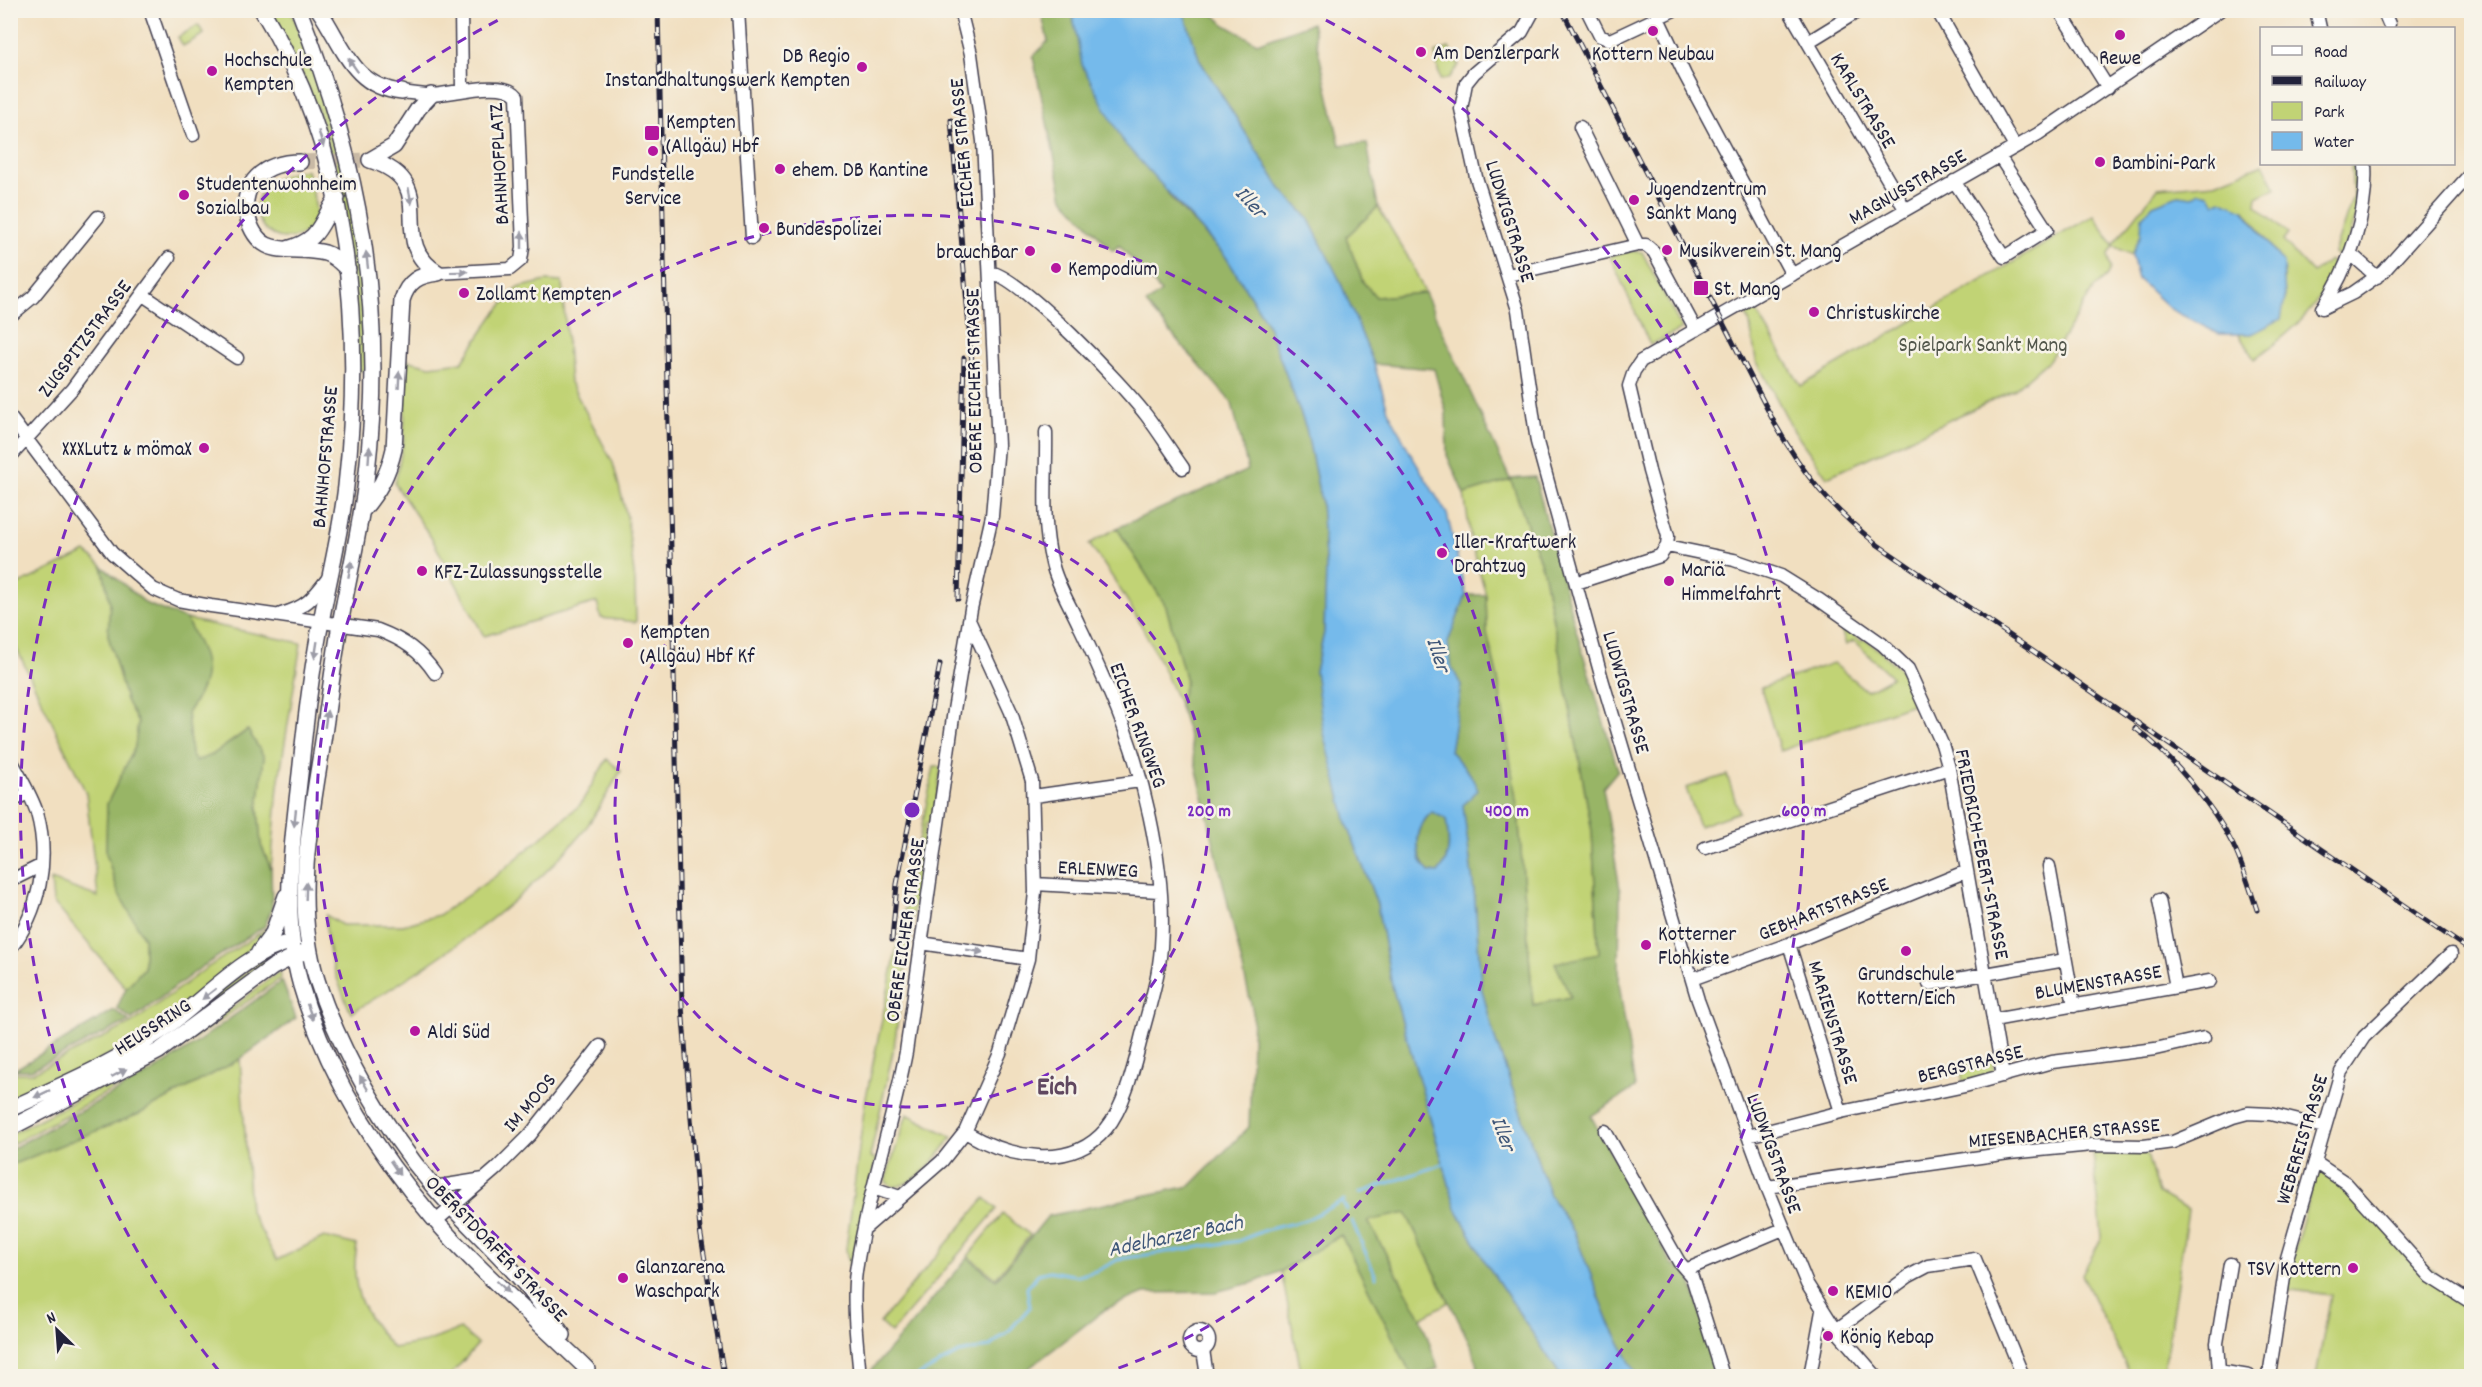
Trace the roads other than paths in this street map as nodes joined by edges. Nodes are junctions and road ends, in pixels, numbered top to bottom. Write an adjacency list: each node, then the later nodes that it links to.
1 (150, 10): 27 (street)
2 (262, 10): 34 (main road, BAHNHOFSTRASSE, one-way to 34)
3 (299, 10): 57 (main road, BAHNHOFSTRASSE, one-way to 3)
4 (319, 10): 24 (main road, one-way to 4)
5 (461, 10): 23 (street)
6 (738, 10): 37 (street)
7 (960, 10): 43 (street, EICHER STRASSE)
8 (1534, 10): 45 (street, LUDWIGSTRASSE)
9 (1587, 10): 18 (street)
10 (1674, 10): 18 (street)
11 (1789, 10): 21 (street, KARLSTRASSE)
12 (1860, 10): 21 (street)
13 (1937, 10): 28 (street)
14 (2059, 10): 22 (street)
15 (2220, 10): 22 (street, MAGNUSSTRASSE)
16 (2316, 10): 20 (street)
17 (2383, 10): 19 (street)
18 (1658, 18): 46 (street)
19 (2389, 24)
20 (2320, 27)
21 (1808, 42): 35 (street, KARLSTRASSE)
22 (2108, 88): 28 (street, MAGNUSSTRASSE)
23 (462, 90): 25 (street, BAHNHOFPLATZ); 44 (street, BAHNHOFPLATZ, one-way to 23)
24 (402, 92): 25 (street, BAHNHOFPLATZ)
25 (431, 95): 44 (main road, one-way to 44)
26 (1580, 127): 38 (street)
27 (193, 135)
28 (2015, 147): 29 (street, MAGNUSSTRASSE)
29 (1999, 156): 33 (street, MAGNUSSTRASSE); 33 (street)
30 (300, 162): 39 (main road)
31 (2365, 165): 40 (street)
32 (2472, 172): 47 (street)
33 (1954, 181): 35 (street, MAGNUSSTRASSE)
34 (337, 198): 39 (main road); 42 (main road, BAHNHOFSTRASSE)
35 (1905, 209): 46 (street, MAGNUSSTRASSE)
36 (98, 217): 49 (street)
37 (752, 238)
38 (1638, 244): 45 (street); 50 (street)
39 (280, 251): 42 (main road)
40 (2350, 253): 47 (street); 47 (street)
41 (169, 258): 48 (street, ZUGSPITZSTRASSE)
42 (348, 270): 59 (main road, BAHNHOFSTRASSE)
43 (990, 272): 56 (street); 62 (street, OBERE EICHER STRASSE)
44 (438, 273): 57 (main road, one-way to 44)
45 (1508, 275): 60 (street, LUDWIGSTRASSE)
46 (1792, 275): 50 (street, MAGNUSSTRASSE)
47 (2377, 277)
48 (143, 295): 51 (street); 54 (street, ZUGSPITZSTRASSE)
49 (10, 316)
50 (1696, 330): 58 (street, MAGNUSSTRASSE)
51 (237, 358)
52 (10, 417): 54 (street)
53 (1046, 432): 70 (street, EICHER RINGWEG)
54 (28, 440): 55 (street, ZUGSPITZSTRASSE); 61 (street)
55 (10, 457)
56 (1183, 468)
57 (361, 513): 64 (main road, BAHNHOFSTRASSE, one-way to 57)
58 (1667, 546): 60 (street); 69 (street, FRIEDRICH-EBERT-STRASSE)
59 (330, 576): 61 (street); 63 (main road, BAHNHOFSTRASSE)
60 (1576, 584): 93 (street, LUDWIGSTRASSE)
61 (274, 616): 63 (street)
62 (969, 620): 65 (street, OBERE EICHER STRASSE); 66 (street)
63 (321, 622): 64 (street); 80 (main road, BAHNHOFSTRASSE, one-way to 80)
64 (340, 625): 67 (street); 87 (main road, BAHNHOFSTRASSE, one-way to 64)
65 (965, 648): 66 (street); 83 (street, OBERE EICHER STRASSE)
66 (989, 664): 72 (street)
67 (435, 673)
68 (10, 758): 71 (street)
69 (1949, 768): 74 (street); 77 (street, FRIEDRICH-EBERT-STRASSE)
70 (1140, 781): 72 (street); 81 (street, EICHER RINGWEG)
71 (28, 793): 73 (street); 75 (street)
72 (1034, 796): 79 (street)
73 (10, 801)
74 (1706, 849)
75 (42, 865): 78 (street); 85 (street)
76 (2049, 866): 91 (street)
77 (1967, 871): 84 (street, GEBHARTSTRASSE); 92 (street, FRIEDRICH-EBERT-STRASSE)
78 (10, 881)
79 (1035, 884): 81 (street, ERLENWEG); 90 (street)
80 (289, 885): 86 (main road, BAHNHOFSTRASSE); 89 (main road)
81 (1159, 891): 107 (street, EICHER RINGWEG)
82 (2159, 900): 96 (street)
83 (921, 943): 90 (street, one-way to 90); 113 (street, OBERE EICHER STRASSE)
84 (1789, 944): 93 (street, GEBHARTSTRASSE); 103 (street, MARIENSTRASSE)
85 (10, 949)
86 (292, 949): 87 (main road); 89 (main road, HEUSSRING); 105 (main road, HEUSSRING, one-way to 86); 116 (main road, OBERSTDORFER STRASSE, one-way to 116)
87 (309, 949): 111 (main road, OBERSTDORFER STRASSE, one-way to 87)
88 (2451, 954): 104 (street, WEBEREISTRASSE)
89 (255, 958): 102 (main road, HEUSSRING, one-way to 102)
90 (1028, 959): 107 (street)
91 (2065, 960): 92 (street); 97 (street)
92 (1986, 973): 95 (street); 98 (street, FRIEDRICH-EBERT-STRASSE)
93 (1692, 979): 108 (street, LUDWIGSTRASSE)
94 (2210, 981): 96 (street, BLUMENSTRASSE)
95 (1929, 984)
96 (2176, 987): 97 (street, BLUMENSTRASSE)
97 (2074, 1006): 98 (street, BLUMENSTRASSE)
98 (1993, 1020): 101 (street, FRIEDRICH-EBERT-STRASSE)
99 (2204, 1038): 101 (street, BERGSTRASSE)
100 (600, 1046): 110 (street, IM MOOS)
101 (2003, 1076): 103 (street, BERGSTRASSE)
102 (10, 1109)
103 (1842, 1112): 108 (street, BERGSTRASSE)
104 (2324, 1127): 109 (street, WEBEREISTRASSE); 112 (street, MIESENBACHER STRASSE)
105 (10, 1128)
106 (1605, 1131): 120 (street)
107 (965, 1132): 114 (street)
108 (1748, 1136): 112 (street, LUDWIGSTRASSE)
109 (2316, 1164): 121 (street); 133 (street, WEBEREISTRASSE)
110 (485, 1179): 111 (street); 115 (street, IM MOOS)
111 (434, 1187): 115 (main road, OBERSTDORFER STRASSE)
112 (1767, 1187): 118 (street, LUDWIGSTRASSE)
113 (873, 1188): 114 (street); 117 (street, OBERE EICHER STRASSE)
114 (900, 1197): 117 (street)
115 (453, 1207): 116 (street, IM MOOS); 125 (main road, OBERSTDORFER STRASSE)
116 (436, 1221): 125 (main road, OBERSTDORFER STRASSE, one-way to 125)
117 (864, 1229): 126 (street, OBERE EICHER STRASSE)
118 (1783, 1229): 120 (street); 122 (street, LUDWIGSTRASSE)
119 (2230, 1264): 132 (street)
120 (1688, 1269): 128 (street)
121 (2472, 1303)
122 (1822, 1311): 123 (street, LUDWIGSTRASSE); 129 (street)
123 (1836, 1330): 130 (street, LUDWIGSTRASSE); 131 (street)
124 (1203, 1350): 127 (street)
125 (590, 1373)
126 (860, 1377)
127 (1207, 1377)
128 (1723, 1377)
129 (1810, 1377)
130 (1876, 1377)
131 (2023, 1377)
132 (2249, 1377)
133 (2269, 1377)

